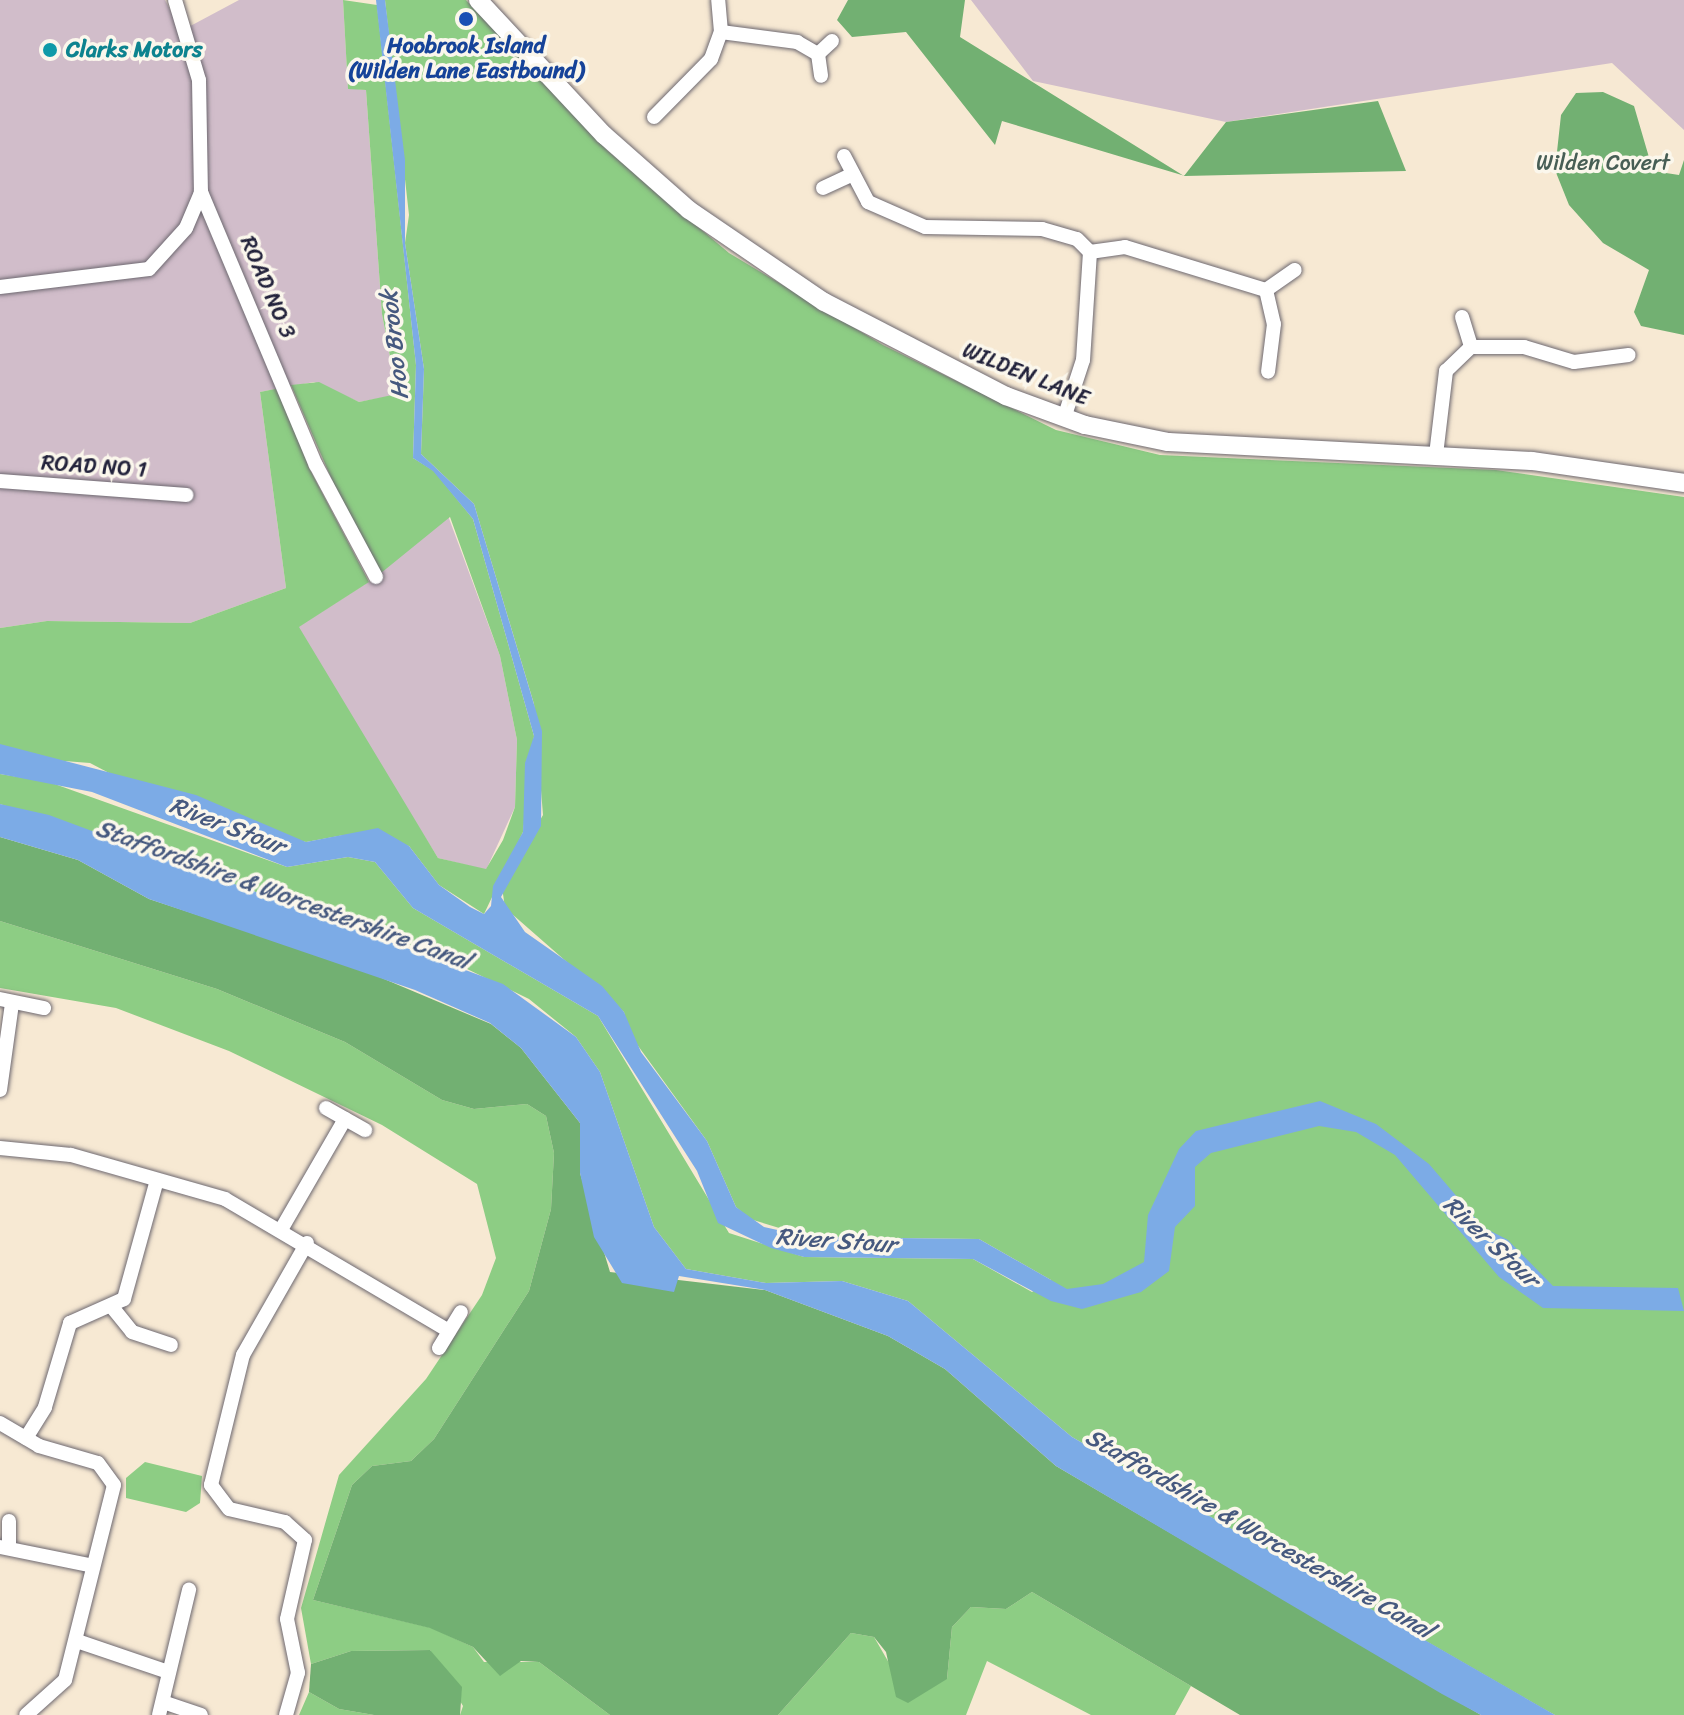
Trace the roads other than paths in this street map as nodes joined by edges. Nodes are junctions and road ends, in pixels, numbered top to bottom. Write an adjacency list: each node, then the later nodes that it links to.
1 (175, 0): 12 (street, ROAD NO 3)
2 (718, 0): 4 (street)
3 (485, 2): 21 (street, WILDEN LANE)
4 (721, 32): 6 (street); 8 (street)
5 (832, 41): 6 (street)
6 (818, 54): 7 (street)
7 (821, 76)
8 (654, 117)
9 (844, 156): 10 (street)
10 (853, 174): 11 (street); 13 (street)
11 (823, 188)
12 (201, 192): 15 (street); 26 (street, ROAD NO 3)
13 (1090, 252): 16 (street); 21 (street)
14 (1295, 270): 16 (street)
15 (0, 287)
16 (1266, 290): 20 (street)
17 (1462, 317): 18 (street)
18 (1471, 347): 19 (street); 22 (street)
19 (1629, 355)
20 (1268, 372)
21 (1064, 418): 22 (street, WILDEN LANE)
22 (1436, 455): 24 (street, WILDEN LANE)
23 (0, 481): 25 (street, ROAD NO 1)
24 (1684, 483)
25 (186, 495)
26 (376, 577)
27 (6, 1001): 28 (street); 29 (street)
28 (44, 1008)
29 (0, 1090)
30 (326, 1108): 31 (street)
31 (345, 1119): 32 (street); 35 (street)
32 (365, 1130)
33 (0, 1147): 34 (street)
34 (157, 1180): 35 (street); 37 (street)
35 (282, 1228): 36 (street)
36 (307, 1243): 39 (street); 53 (street)
37 (112, 1307): 40 (street); 43 (street)
38 (461, 1312): 39 (street)
39 (449, 1331): 41 (street)
40 (171, 1345)
41 (439, 1348)
42 (0, 1423): 43 (street)
43 (26, 1438): 46 (street)
44 (9, 1521): 45 (street)
45 (4, 1546): 46 (street)
46 (93, 1566): 48 (street)
47 (189, 1590): 49 (street)
48 (77, 1641): 49 (street); 51 (street)
49 (168, 1672): 50 (street)
50 (161, 1709): 52 (street)
51 (26, 1715)
52 (201, 1715)
53 (286, 1715)

